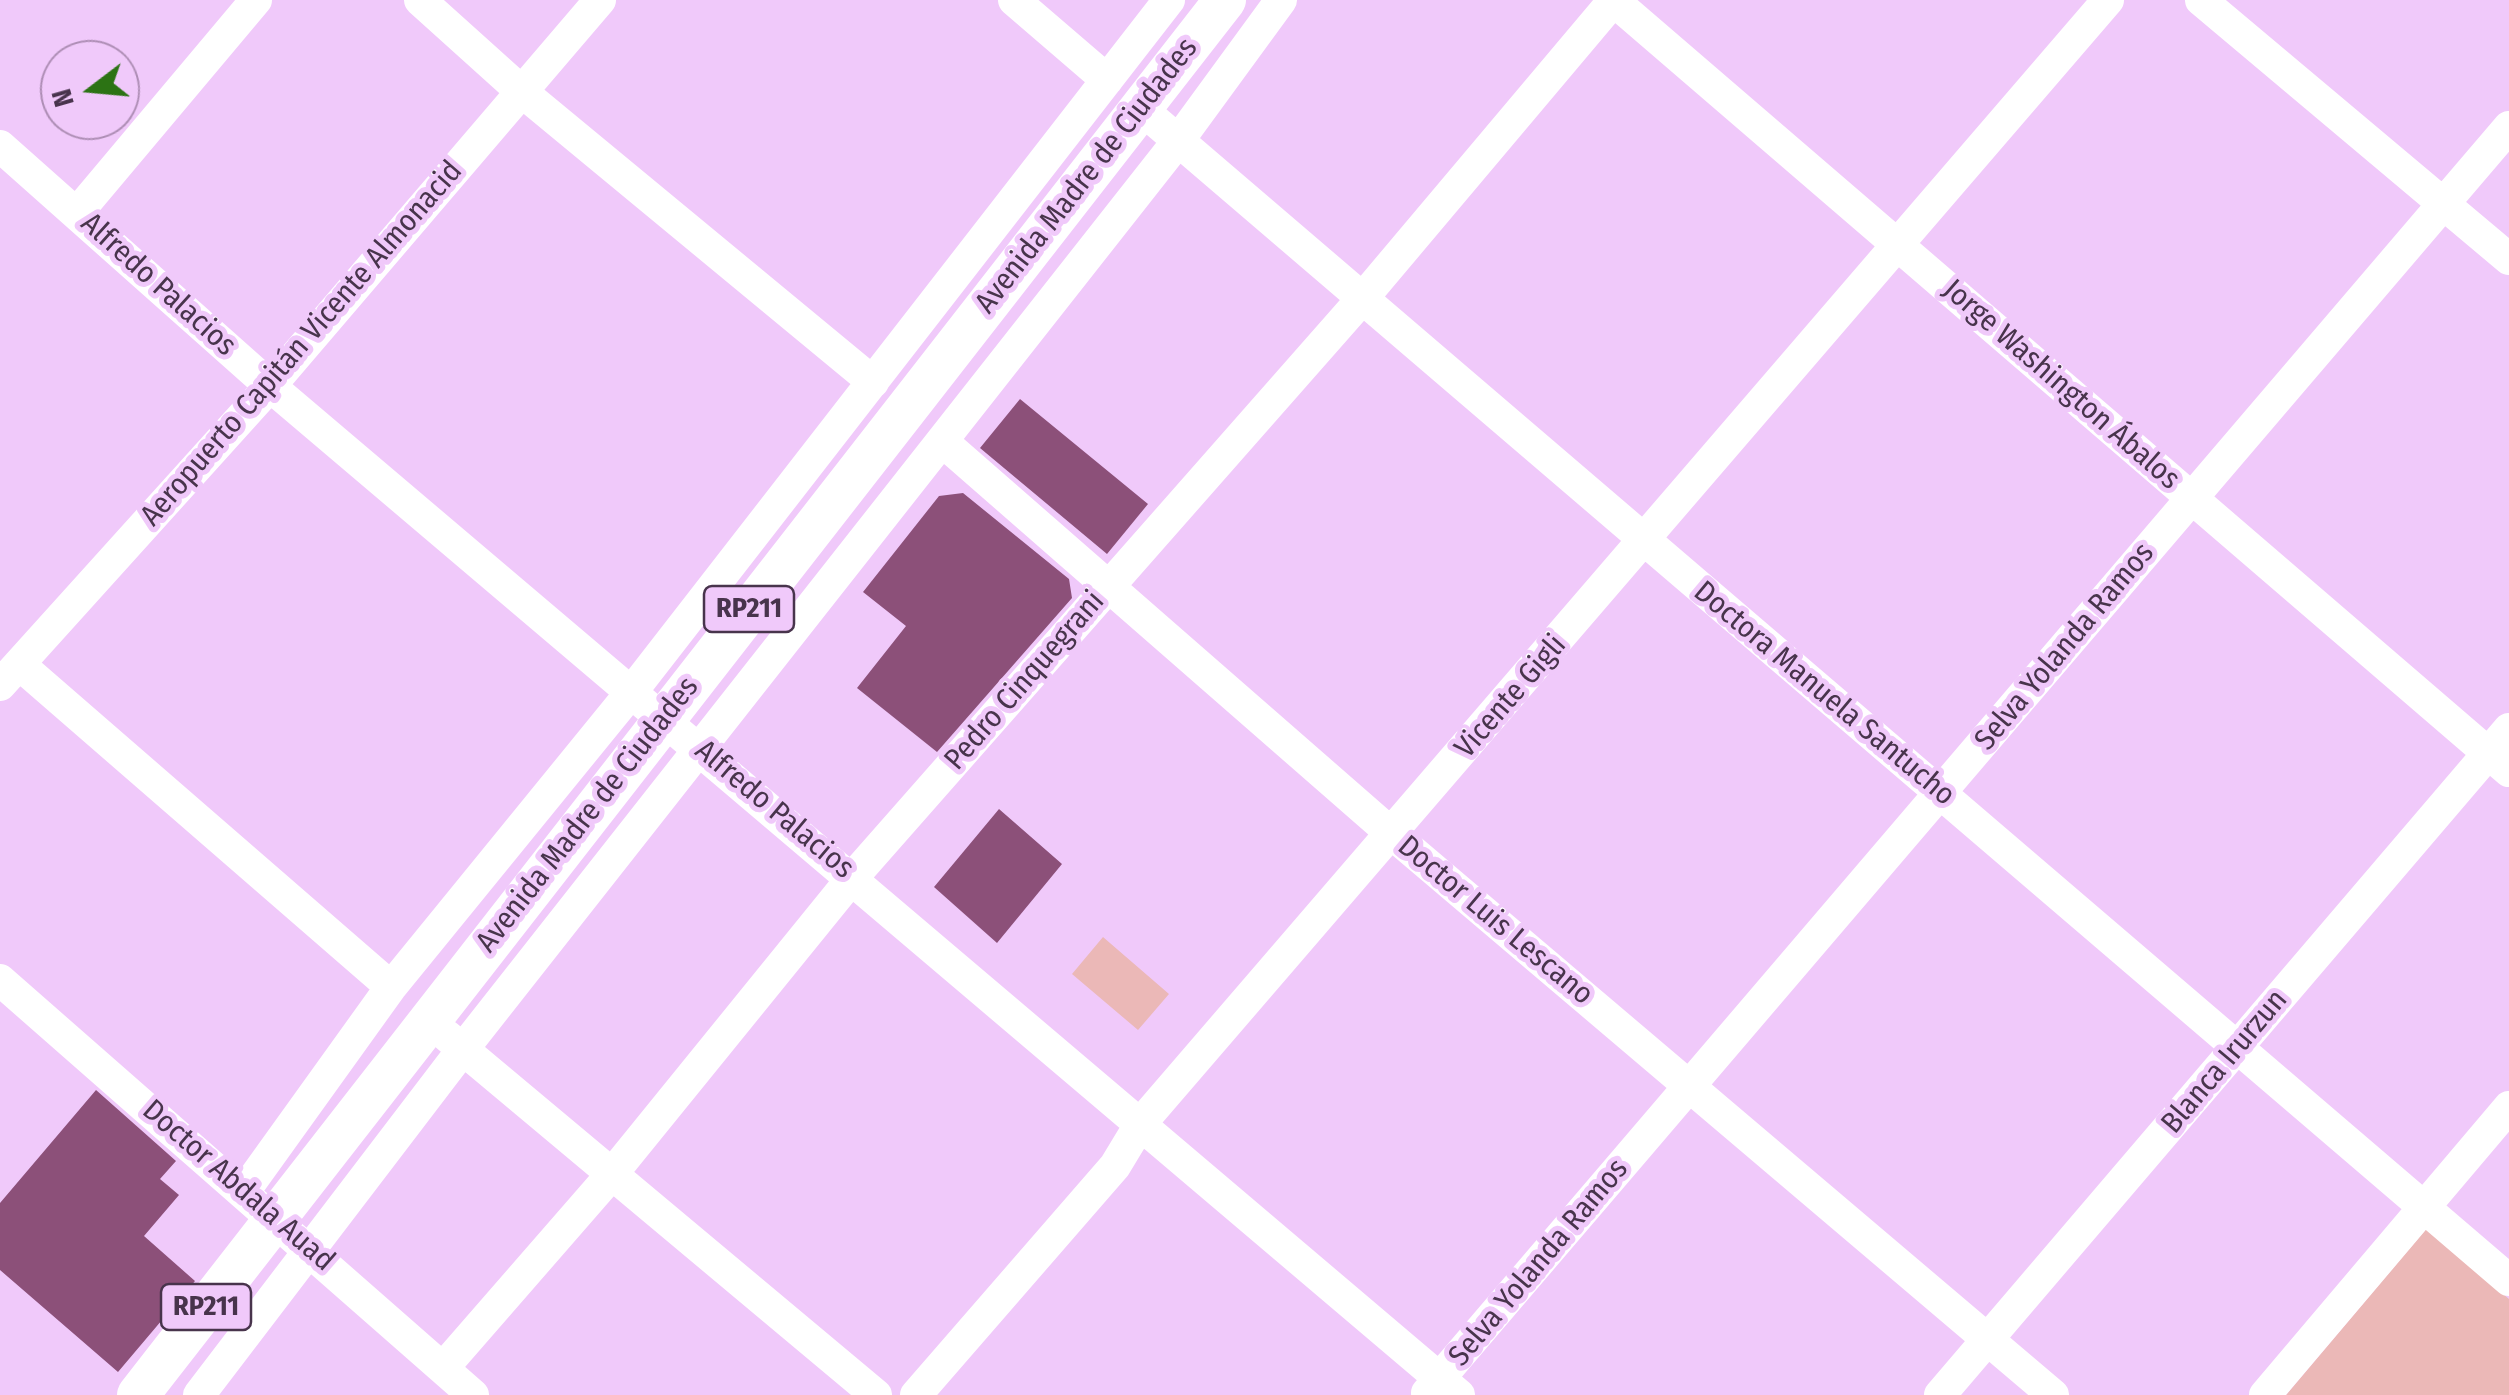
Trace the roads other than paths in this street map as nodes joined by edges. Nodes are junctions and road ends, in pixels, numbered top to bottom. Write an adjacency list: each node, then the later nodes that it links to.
1 (256, 0): 17 (street)
2 (420, 0): 11 (street)
3 (600, 0): 11 (street, Aeropuerto Capitán Vicente Almonacid)
4 (1014, 0): 12 (street, Doctora Manuela Santucho)
5 (1169, 0): 12 (street)
6 (1225, 0): 12 (main road, Avenida Madre de Ciudades / RP211)
7 (1280, 0): 14 (street)
8 (1614, 0): 18 (street, Jorge Washington Ábalos); 20 (street, Pedro Cinquegrani)
9 (2108, 0): 18 (street, Vicente Gigli)
10 (2201, 0): 16 (street)
11 (521, 91): 21 (street); 22 (street, Aeropuerto Capitán Vicente Almonacid)
12 (1123, 94): 14 (street, Doctora Manuela Santucho); 21 (street); 29 (main road, Avenida Madre de Ciudades / RP211)
13 (2509, 127): 16 (street, Selva Yolanda Ramos)
14 (1178, 141): 20 (street, Doctora Manuela Santucho); 23 (street)
15 (0, 146): 17 (street, Alfredo Palacios)
16 (2443, 204): 19 (street); 24 (street, Selva Yolanda Ramos)
17 (77, 213): 22 (street, Alfredo Palacios)
18 (1898, 243): 24 (street, Jorge Washington Ábalos); 25 (street, Vicente Gigli)
19 (2509, 259)
20 (1362, 299): 25 (street, Doctora Manuela Santucho); 26 (street, Pedro Cinquegrani)
21 (873, 382): 28 (street)
22 (270, 386): 27 (street, Aeropuerto Capitán Vicente Almonacid); 28 (street, Alfredo Palacios)
23 (942, 441): 26 (street, Doctor Luis Lescano); 30 (street)
24 (2192, 498): 31 (street, Jorge Washington Ábalos); 32 (street, Selva Yolanda Ramos)
25 (1645, 542): 32 (street, Doctora Manuela Santucho); 33 (street, Vicente Gigli)
26 (1108, 586): 33 (street, Doctor Luis Lescano); 34 (street, Pedro Cinquegrani)
27 (9, 675): 35 (street)
28 (633, 690): 29 (street, Alfredo Palacios); 35 (street)
29 (665, 717): 30 (street, Alfredo Palacios); 37 (main road, Avenida Madre de Ciudades / RP211)
30 (700, 747): 34 (street, Alfredo Palacios); 39 (street)
31 (2502, 751): 38 (street, Blanca Irurzun)
32 (1940, 794): 38 (street, Doctora Manuela Santucho); 40 (street, Selva Yolanda Ramos)
33 (1392, 834): 40 (street, Doctor Luis Lescano); 42 (street, Vicente Gigli)
34 (853, 878): 42 (street, Alfredo Palacios); 43 (street, Pedro Cinquegrani)
35 (391, 987): 44 (street)
36 (4, 992): 44 (street, Doctor Abdala Auad)
37 (428, 1021): 39 (street); 44 (main road, Avenida Madre de Ciudades / RP211)
38 (2238, 1047): 45 (street, Doctora Manuela Santucho); 48 (street, Blanca Irurzun)
39 (463, 1049): 43 (street); 46 (street)
40 (1690, 1086): 48 (street, Doctor Luis Lescano); 50 (street, Selva Yolanda Ramos)
41 (2509, 1107): 45 (street)
42 (1141, 1123): 50 (street, Alfredo Palacios); 55 (street, Vicente Gigli)
43 (612, 1174): 49 (street, Pedro Cinquegrani); 54 (street)
44 (258, 1206): 46 (street, Doctor Abdala Auad); 51 (main road, Avenida Madre de Ciudades / RP211)
45 (2424, 1206): 47 (street, Doctora Manuela Santucho); 58 (street)
46 (313, 1250): 49 (street, Doctor Abdala Auad); 52 (street)
47 (2509, 1280)
48 (1988, 1340): 56 (street, Blanca Irurzun); 57 (street, Doctor Luis Lescano)
49 (442, 1368): 53 (street, Doctor Abdala Auad)
50 (1442, 1390)
51 (138, 1395)
52 (199, 1395)
53 (474, 1395)
54 (876, 1395)
55 (916, 1395)
56 (1940, 1395)
57 (2053, 1395)
58 (2264, 1395)

